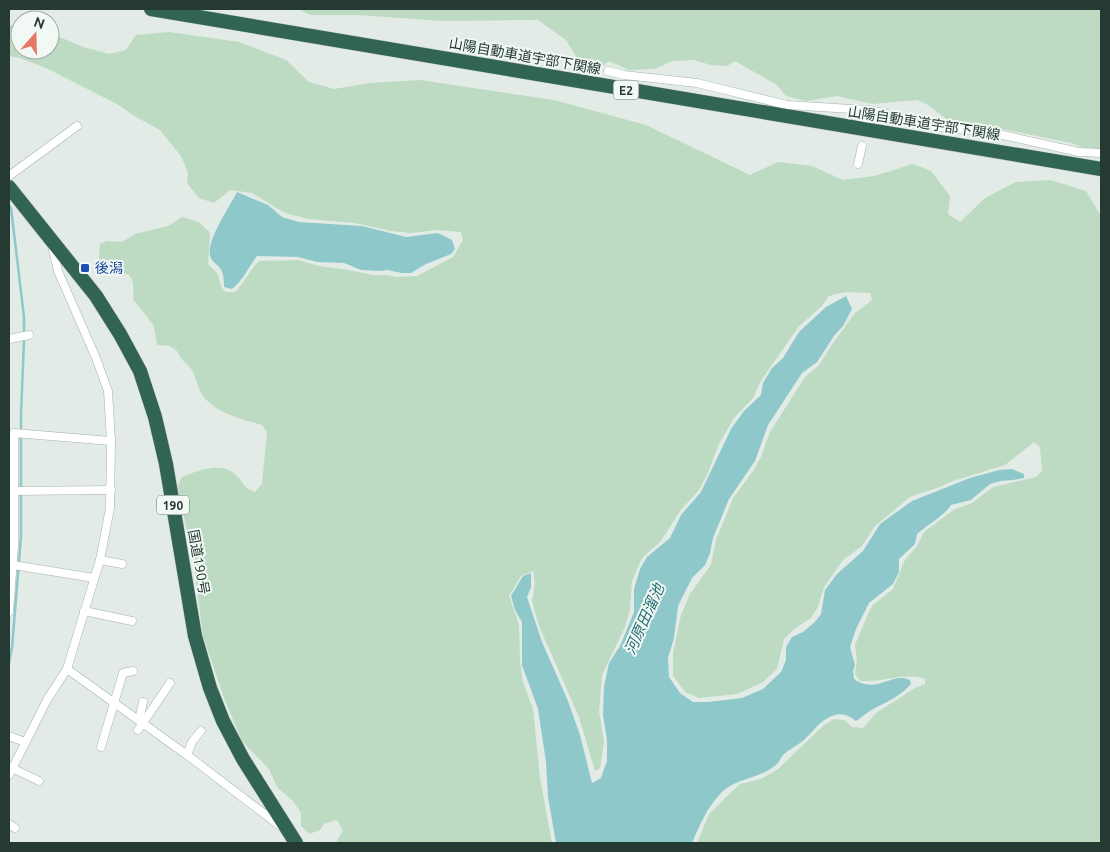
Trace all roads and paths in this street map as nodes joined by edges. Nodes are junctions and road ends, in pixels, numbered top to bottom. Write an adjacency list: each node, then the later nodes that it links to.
1 (151, 9): 7 (highway, 山陽自動車道宇部下関線 / E2)
2 (608, 71): 5 (street)
3 (77, 126): 8 (street)
4 (862, 146): 6 (street)
5 (1101, 153)
6 (858, 164)
7 (1101, 169)
8 (9, 176)
9 (9, 188): 10 (highway, 国道190号 / 190)
10 (51, 241): 13 (street); 37 (highway, 国道190号 / 190)
11 (29, 335): 12 (street)
12 (9, 339)
13 (111, 441): 14 (street); 15 (street)
14 (111, 490): 15 (street); 16 (street)
15 (13, 491): 18 (street)
16 (100, 560): 17 (street); 19 (street)
17 (122, 564)
18 (12, 565): 19 (street); 20 (street)
19 (94, 578): 21 (street)
20 (10, 584): 22 (street)
21 (84, 611): 23 (street); 24 (street)
22 (9, 612)
23 (132, 621)
24 (67, 669): 28 (street); 32 (street)
25 (133, 671): 28 (street)
26 (170, 683): 29 (street)
27 (143, 702): 29 (street)
28 (114, 704): 29 (street); 33 (street)
29 (140, 725): 34 (street)
30 (201, 731): 34 (street)
31 (9, 736): 32 (street)
32 (25, 742): 35 (street)
33 (101, 748)
34 (187, 755): 37 (street)
35 (10, 772): 36 (street)
36 (39, 781)
37 (294, 838)

